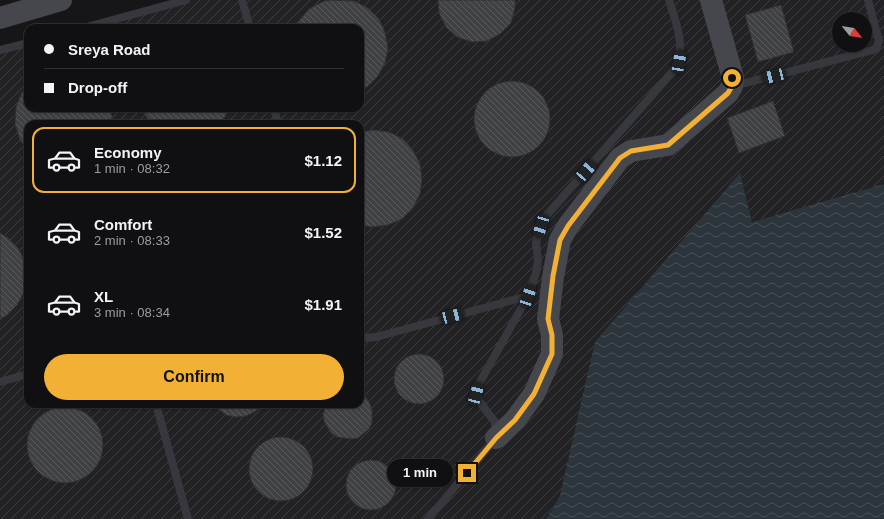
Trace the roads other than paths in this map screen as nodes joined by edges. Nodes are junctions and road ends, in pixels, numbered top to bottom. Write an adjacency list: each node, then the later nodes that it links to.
1 (61, 0): 7 (street)
2 (186, 0): 9 (lane)
3 (242, 0): 10 (lane)
4 (669, 0): 14 (lane)
5 (711, 0): 13 (street)
6 (868, 0): 13 (lane)
7 (35, 4): 8 (street)
8 (0, 18)
9 (97, 24)
10 (249, 24)
11 (24, 44): 12 (lane)
12 (0, 50)
13 (732, 86): 19 (street)
14 (528, 296): 15 (lane); 19 (lane)
15 (364, 338)
16 (24, 375): 17 (lane)
17 (0, 382)
18 (157, 408): 20 (lane)
19 (496, 438): 21 (lane)
20 (188, 519)
21 (428, 519)

